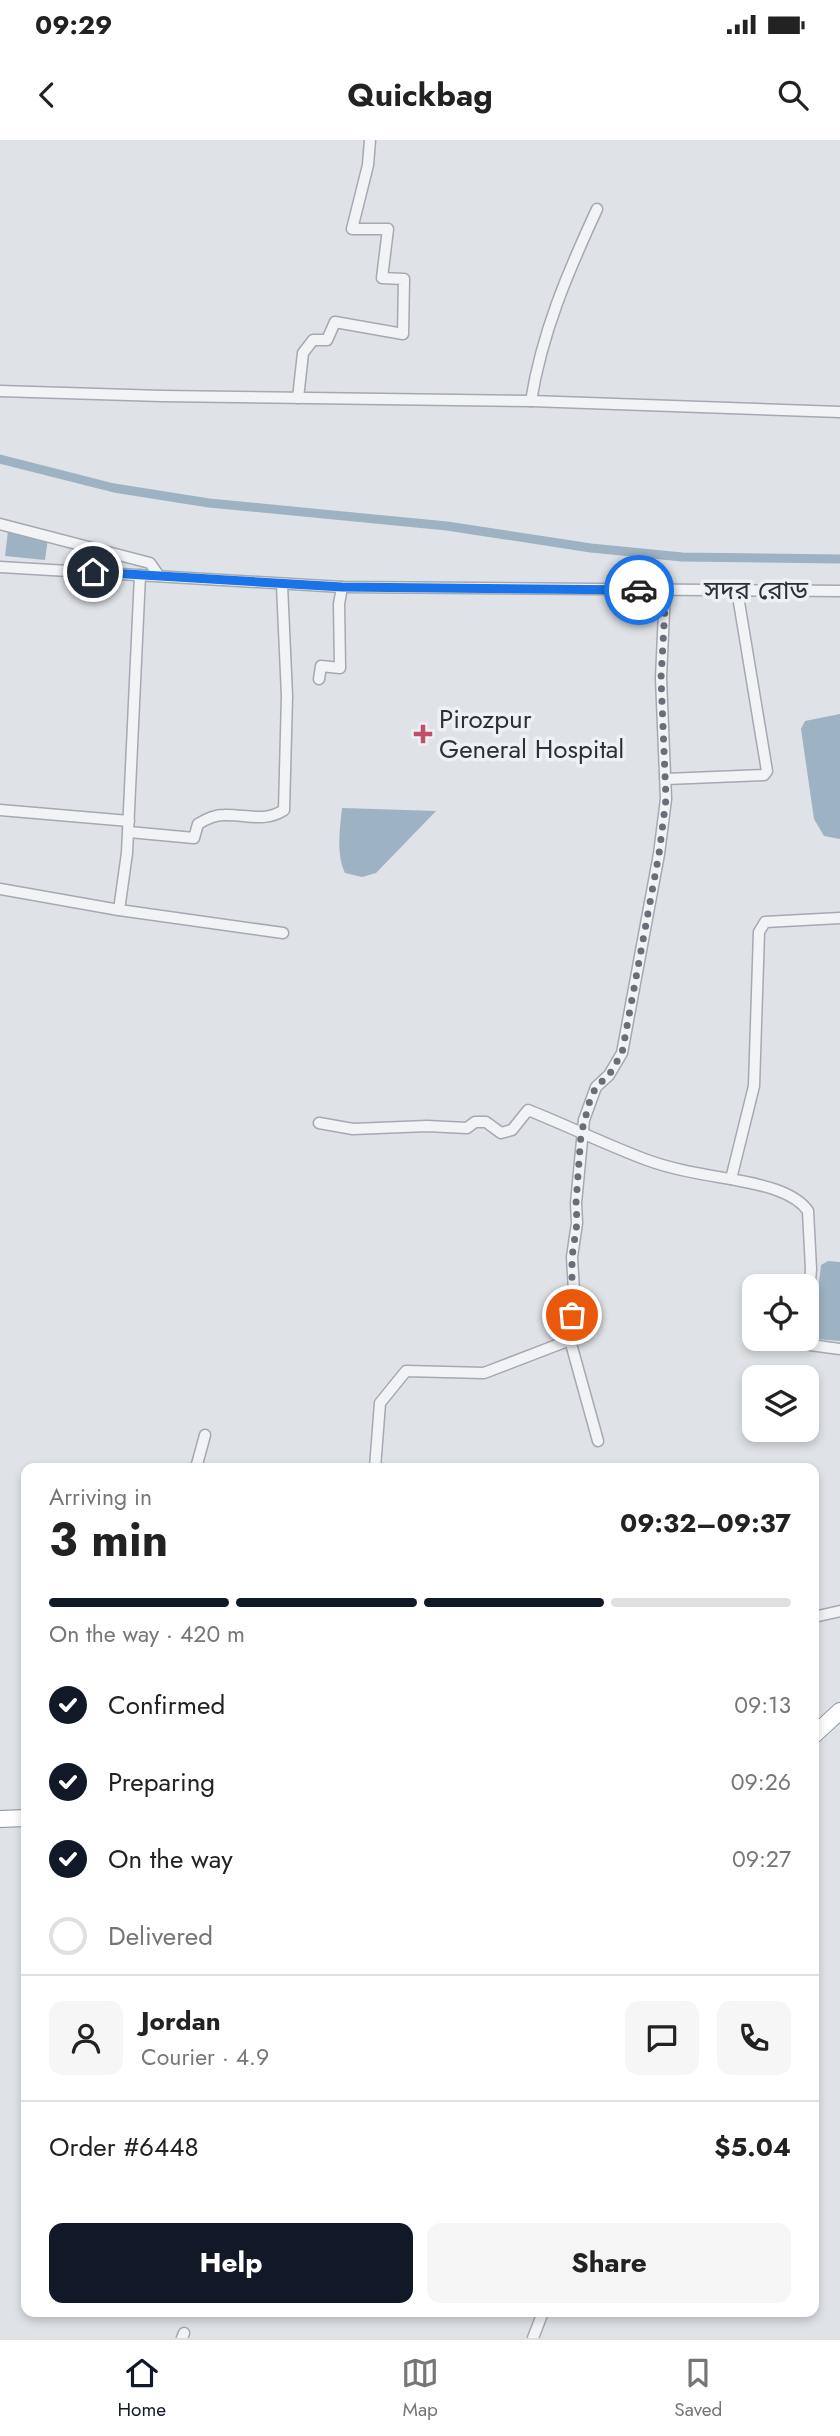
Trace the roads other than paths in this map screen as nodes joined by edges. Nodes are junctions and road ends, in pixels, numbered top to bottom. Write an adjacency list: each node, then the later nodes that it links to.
1 (370, 140): 4 (street)
2 (597, 209): 5 (street)
3 (0, 391): 4 (street)
4 (298, 398): 5 (street)
5 (531, 401): 6 (street)
6 (840, 412)
7 (0, 524): 10 (street)
8 (0, 567): 9 (street, সদর রোড)
9 (140, 575): 10 (street, সদর রোড); 19 (street)
10 (159, 576): 11 (street, সদর রোড)
11 (282, 585): 12 (street, সদর রোড); 19 (street)
12 (342, 587): 13 (street, সদর রোড); 16 (street)
13 (666, 590): 14 (street, সদর রোড); 17 (street)
14 (737, 590): 15 (street, সদর রোড); 17 (street)
15 (840, 590)
16 (319, 679)
17 (666, 779): 25 (street)
18 (0, 810): 19 (street)
19 (129, 827): 21 (street)
20 (0, 889): 21 (street)
21 (119, 910): 23 (street)
22 (840, 918): 26 (street)
23 (283, 933)
24 (319, 1124): 25 (street)
25 (581, 1134): 26 (street); 28 (street)
26 (731, 1179): 27 (street)
27 (811, 1274)
28 (570, 1339): 32 (street); 34 (street)
29 (819, 1346): 30 (street)
30 (840, 1349)
31 (205, 1435): 33 (street)
32 (598, 1441)
33 (197, 1463)
34 (375, 1463)
35 (840, 1611): 36 (street)
36 (819, 1616)
37 (840, 1711): 38 (highway)
38 (819, 1730)
39 (21, 1818): 40 (highway)
40 (0, 1819)
41 (541, 2317): 42 (street)
42 (533, 2338)

